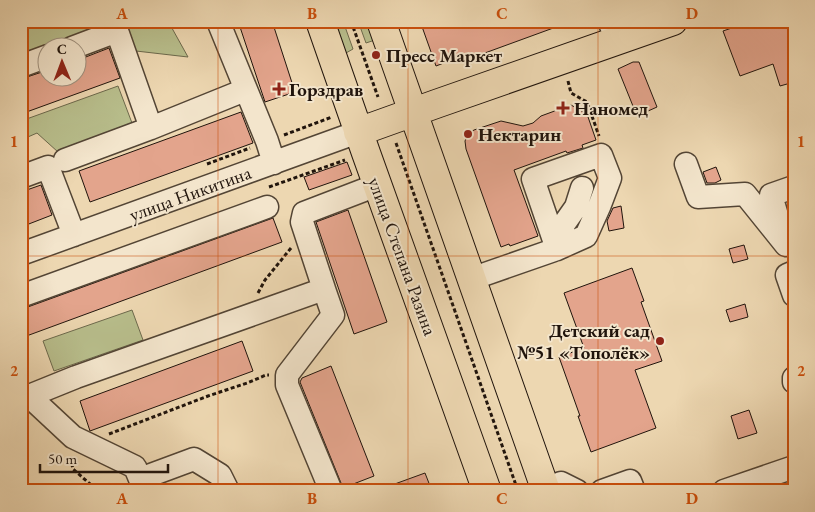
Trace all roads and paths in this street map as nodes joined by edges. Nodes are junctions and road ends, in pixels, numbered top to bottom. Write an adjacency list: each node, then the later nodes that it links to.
1 (218, 21): 11 (street)
2 (320, 21): 15 (main road, улица Степана Разина)
3 (351, 21): 12 (path)
4 (381, 21): 13 (main road)
5 (673, 21): 6 (main road)
6 (613, 31): 13 (main road)
7 (88, 42): 14 (street)
8 (38, 60): 9 (street)
9 (21, 66)
10 (568, 81): 17 (path)
11 (245, 90): 14 (street); 19 (street)
12 (378, 98)
13 (412, 112): 15 (main road); 32 (main road)
14 (150, 128): 18 (street)
15 (358, 132): 19 (street, улица Никитина); 22 (main road, улица Степана Разина)
16 (396, 143): 49 (path)
17 (601, 155): 28 (street); 28 (street)
18 (65, 160)
19 (274, 163): 27 (street, улица Никитина)
20 (686, 164): 29 (street)
21 (21, 177): 27 (street)
22 (377, 185): 26 (street); 48 (main road, улица Степана Разина)
23 (582, 188): 28 (street)
24 (790, 188): 29 (street)
25 (267, 207): 35 (street)
26 (302, 222): 33 (street); 36 (path)
27 (74, 235): 30 (street, улица Никитина)
28 (557, 249): 32 (street)
29 (790, 249)
30 (21, 254)
31 (794, 272): 34 (street)
32 (471, 280): 44 (main road)
33 (324, 289): 36 (street); 37 (street)
34 (794, 295)
35 (21, 296)
36 (244, 317): 40 (street)
37 (287, 375): 41 (path); 47 (street)
38 (794, 378): 39 (street)
39 (794, 382)
40 (25, 395): 41 (street)
41 (79, 440): 43 (street); 45 (path)
42 (794, 467): 53 (street)
43 (143, 485): 46 (street)
44 (546, 490): 50 (street)
45 (98, 491)
46 (228, 491)
47 (330, 491)
48 (487, 491)
49 (518, 491)
50 (577, 491)
51 (602, 491): 52 (street)
52 (634, 491)
53 (724, 491)

